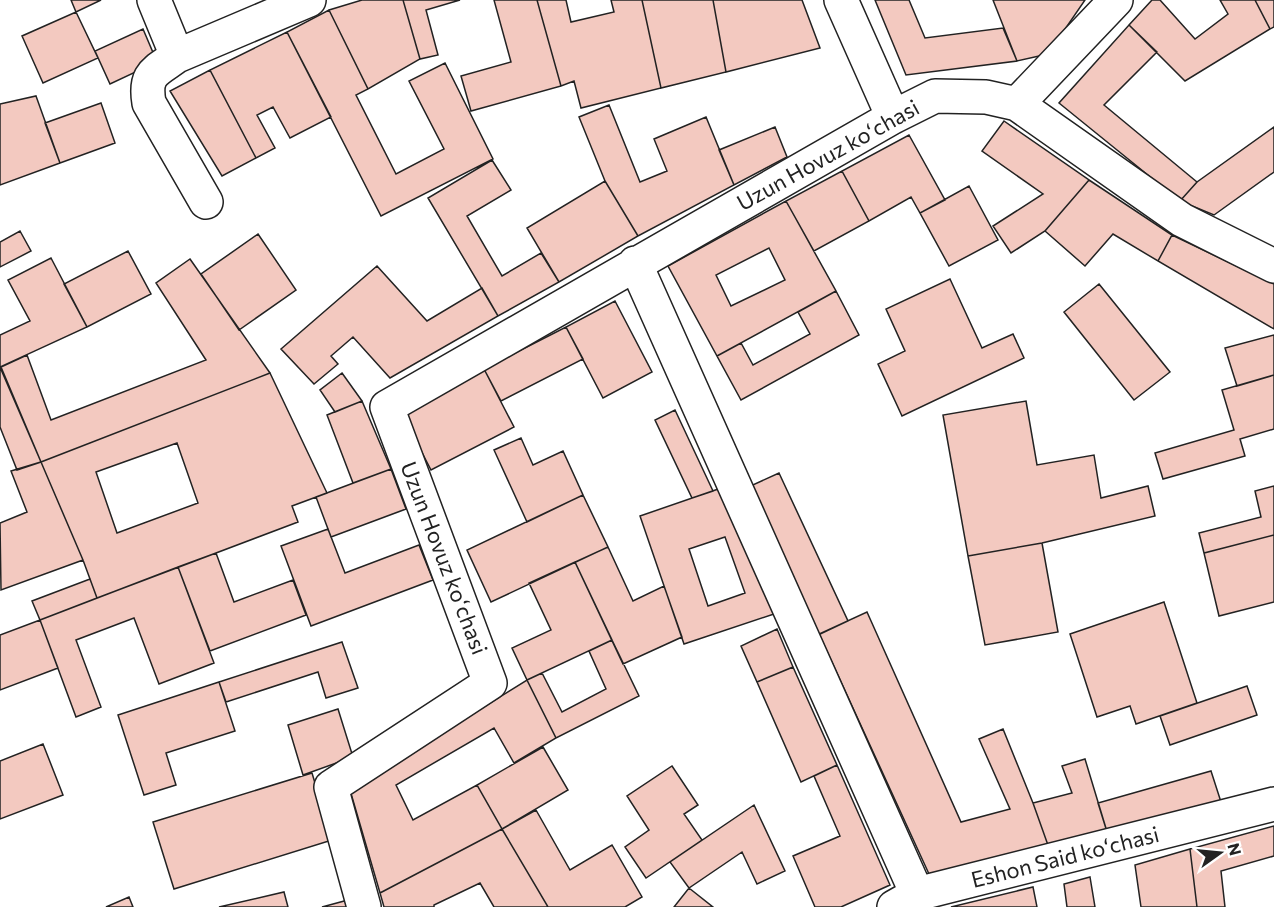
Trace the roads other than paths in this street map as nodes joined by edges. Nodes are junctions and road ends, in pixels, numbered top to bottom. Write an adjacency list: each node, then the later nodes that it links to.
1 (154, 0): 5 (street)
2 (309, 0): 5 (street)
3 (842, 0): 7 (street)
4 (1116, 0): 6 (street)
5 (177, 56): 8 (street)
6 (1017, 104): 7 (street, Uzun Hovuz koʻchasi); 10 (street, Uzun Hovuz koʻchasi)
7 (893, 117): 9 (street, Uzun Hovuz koʻchasi)
8 (206, 202)
9 (635, 263): 12 (street); 13 (street, Uzun Hovuz koʻchasi)
10 (1274, 266)
11 (1274, 804): 12 (street, Eshon Said koʻchasi)
12 (905, 901)
13 (364, 907)

